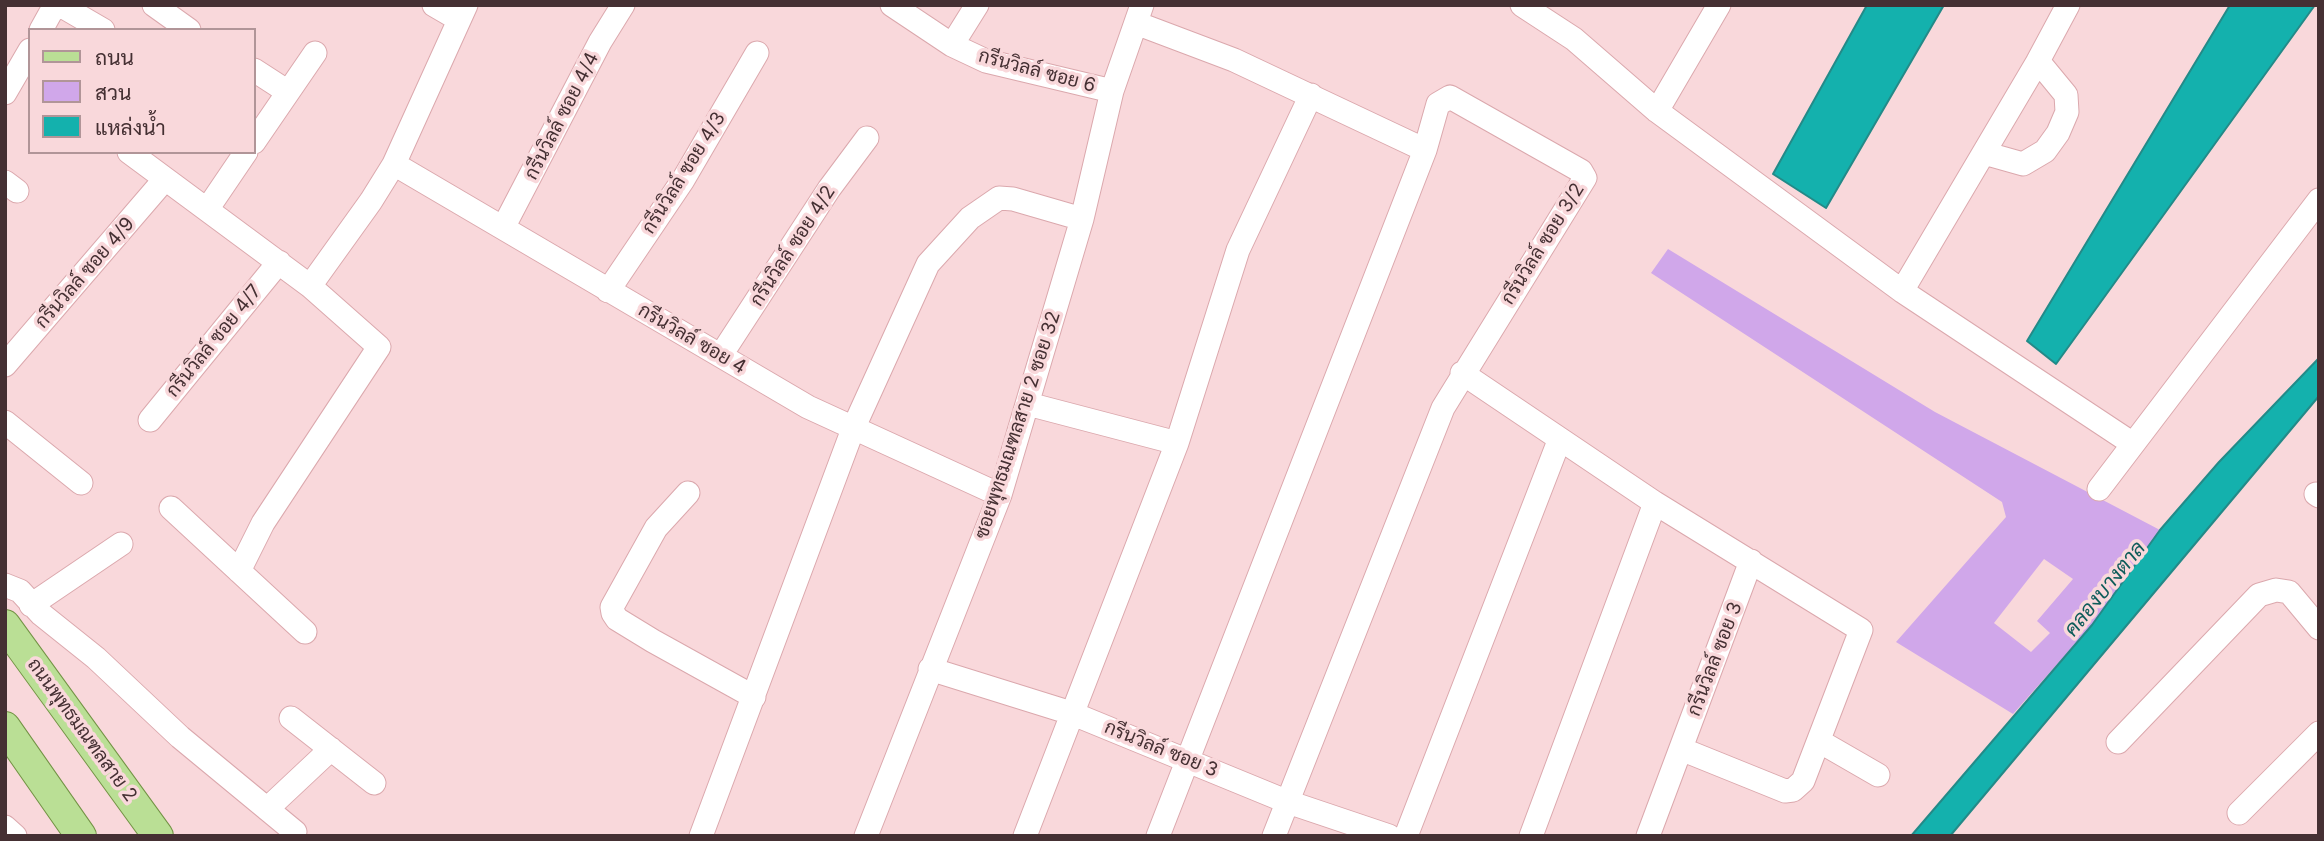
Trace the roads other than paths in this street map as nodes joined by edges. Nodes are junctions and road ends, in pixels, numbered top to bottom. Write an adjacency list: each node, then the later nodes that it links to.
1 (60, 5): 12 (street); 13 (street)
2 (154, 5): 14 (street)
3 (434, 5): 10 (street)
4 (623, 5): 37 (street, กรีนวิลล์ ซอย 4/4)
5 (892, 5): 15 (street, กรีนวิลล์ ซอย 6)
6 (977, 5): 15 (street)
7 (1522, 5): 25 (street)
8 (1719, 5): 25 (street)
9 (2068, 5): 19 (street)
10 (462, 12): 32 (street)
11 (1139, 14): 22 (street, ซอยพุทธมณฑลสาย 2 ซอย 32); 24 (street)
12 (42, 28)
13 (100, 28)
14 (187, 28)
15 (952, 45): 22 (street, กรีนวิลล์ ซอย 6)
16 (315, 53): 23 (street)
17 (758, 53): 40 (street, กรีนวิลล์ ซอย 4/3)
18 (28, 55): 21 (street)
19 (2038, 61): 29 (street); 29 (street)
20 (256, 71): 23 (street)
21 (17, 83)
22 (1112, 91): 36 (street, ซอยพุทธมณฑลสาย 2 ซอย 32)
23 (288, 92): 27 (street)
24 (1311, 95): 28 (street); 50 (street)
25 (1657, 111): 41 (street)
26 (867, 138): 42 (street, กรีนวิลล์ ซอย 4/2)
27 (256, 139)
28 (1425, 150): 44 (street, กรีนวิลล์ ซอย 3/2); 76 (street, กรีนวิลล์ ซอย 3/2)
29 (1984, 153): 41 (street)
30 (132, 154): 33 (street)
31 (246, 154): 35 (street)
32 (394, 164): 37 (street, กรีนวิลล์ ซอย 4); 39 (street)
33 (165, 179): 35 (street); 43 (street, กรีนวิลล์ ซอย 4/9)
34 (2319, 200): 51 (street)
35 (208, 208): 38 (street)
36 (1082, 219): 45 (street, ซอยพุทธมณฑลสาย 2 ซอย 32); 48 (street)
37 (503, 228): 40 (street, กรีนวิลล์ ซอย 4)
38 (279, 262): 39 (street); 46 (street, กรีนวิลล์ ซอย 4/7)
39 (310, 286): 60 (street)
40 (608, 291): 42 (street, กรีนวิลล์ ซอย 4)
41 (1902, 291): 51 (street)
42 (721, 355): 48 (street, กรีนวิลล์ ซอย 4)
43 (5, 365)
44 (1462, 373): 49 (street); 79 (street, กรีนวิลล์ ซอย 3/2)
45 (1028, 404): 50 (street); 55 (street, ซอยพุทธมณฑลสาย 2 ซอย 32)
46 (150, 420)
47 (5, 422): 52 (street)
48 (853, 429): 55 (street, กรีนวิลล์ ซอย 4); 67 (street)
49 (1559, 441): 56 (street); 93 (street)
50 (1177, 443): 68 (street)
51 (2133, 444): 53 (street)
52 (81, 483)
53 (2099, 489)
54 (688, 493): 67 (street)
55 (1000, 495): 66 (street, ซอยพุทธมณฑลสาย 2 ซอย 32)
56 (1655, 503): 59 (street); 94 (street)
57 (171, 508): 60 (street)
58 (121, 544): 62 (street)
59 (1751, 561): 72 (street); 75 (street, กรีนวิลล์ ซอย 3)
60 (239, 571): 65 (street)
61 (5, 585): 62 (street)
62 (31, 605): 80 (street)
63 (5, 625): 86 (main road, ถนนพุทธมณฑลสาย 2)
64 (2319, 628): 73 (street)
65 (305, 632)
66 (930, 669): 68 (street, กรีนวิลล์ ซอย 3); 88 (street, ซอยพุทธมณฑลสาย 2 ซอย 32)
67 (754, 697): 87 (street)
68 (1071, 713): 76 (street, กรีนวิลล์ ซอย 3); 89 (street)
69 (291, 719): 74 (street)
70 (5, 727): 85 (main road)
71 (2319, 733): 81 (street)
72 (1819, 741): 75 (street); 77 (street)
73 (2118, 742)
74 (331, 749): 78 (street); 80 (street)
75 (1681, 749): 95 (street, กรีนวิลล์ ซอย 3)
76 (1189, 760): 79 (street, กรีนวิลล์ ซอย 3); 90 (street, กรีนวิลล์ ซอย 3/2)
77 (1878, 775)
78 (374, 783)
79 (1288, 802): 91 (street, กรีนวิลล์ ซอย 3/2); 92 (street, กรีนวิลล์ ซอย 3)
80 (267, 809): 83 (street)
81 (2239, 813)
82 (5, 827): 84 (street)
83 (295, 832)
84 (15, 836)
85 (81, 836)
86 (158, 836)
87 (701, 836)
88 (866, 836)
89 (1025, 836)
90 (1157, 836)
91 (1274, 836)
92 (1389, 836)
93 (1406, 836)
94 (1531, 836)
95 (1648, 836)

